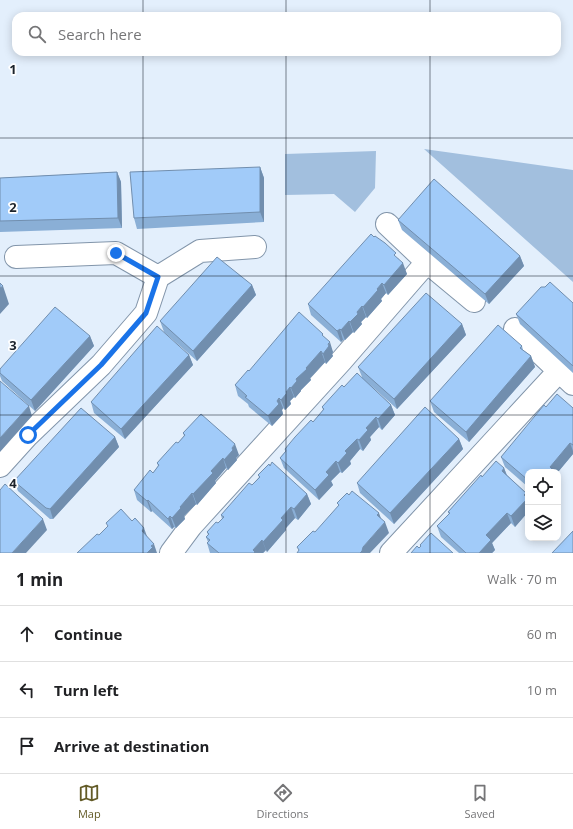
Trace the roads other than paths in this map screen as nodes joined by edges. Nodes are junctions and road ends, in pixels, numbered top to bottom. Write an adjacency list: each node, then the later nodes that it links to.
1 (388, 224): 4 (lane)
2 (255, 247): 5 (lane)
3 (16, 257): 5 (lane)
4 (427, 262): 6 (lane); 10 (lane)
5 (158, 277): 9 (lane)
6 (474, 301)
7 (515, 330): 8 (lane)
8 (566, 377): 11 (lane)
9 (0, 466)
10 (171, 553)
11 (391, 553)

